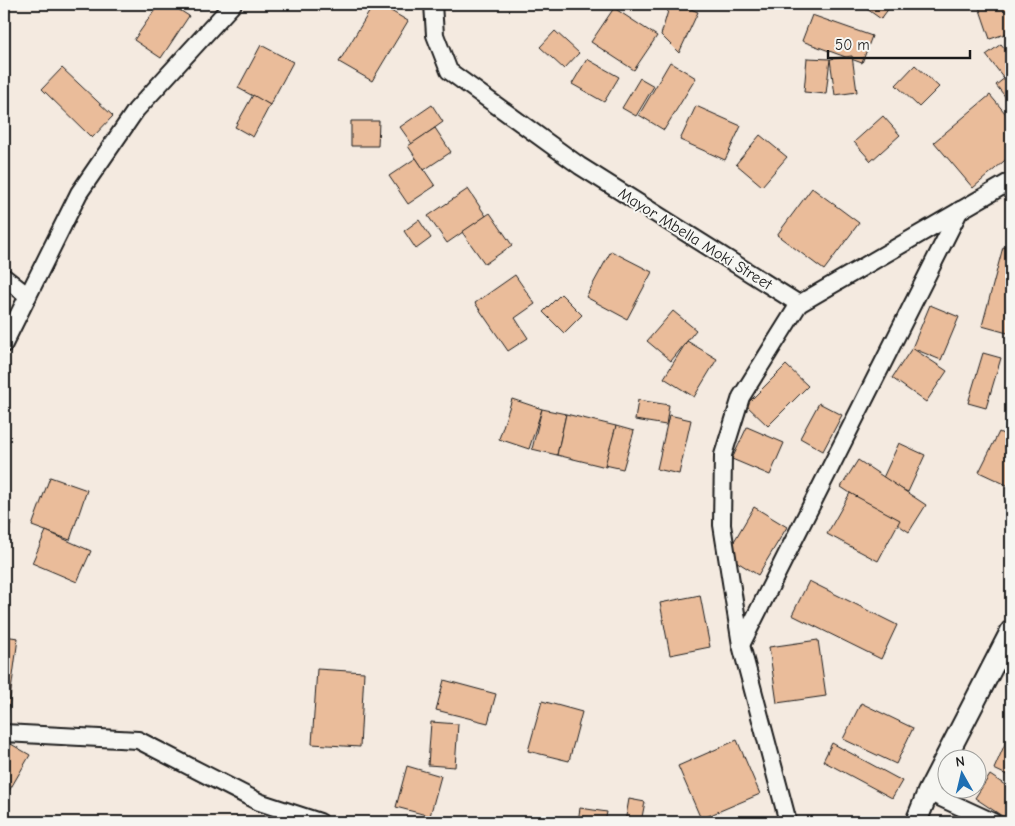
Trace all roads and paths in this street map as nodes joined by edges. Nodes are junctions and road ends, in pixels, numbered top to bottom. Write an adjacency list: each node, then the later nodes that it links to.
1 (234, 4): 6 (street)
2 (433, 4): 7 (street, Mayor Mbella Moki Street)
3 (1011, 180): 4 (street)
4 (960, 210): 7 (street); 10 (street)
5 (4, 277): 6 (street)
6 (28, 296): 8 (street)
7 (799, 304): 10 (street)
8 (4, 344)
9 (1011, 631): 12 (street)
10 (741, 645): 14 (street)
11 (4, 733): 13 (street)
12 (928, 792): 15 (street); 16 (street)
13 (320, 822)
14 (788, 822)
15 (916, 822)
16 (993, 822)

